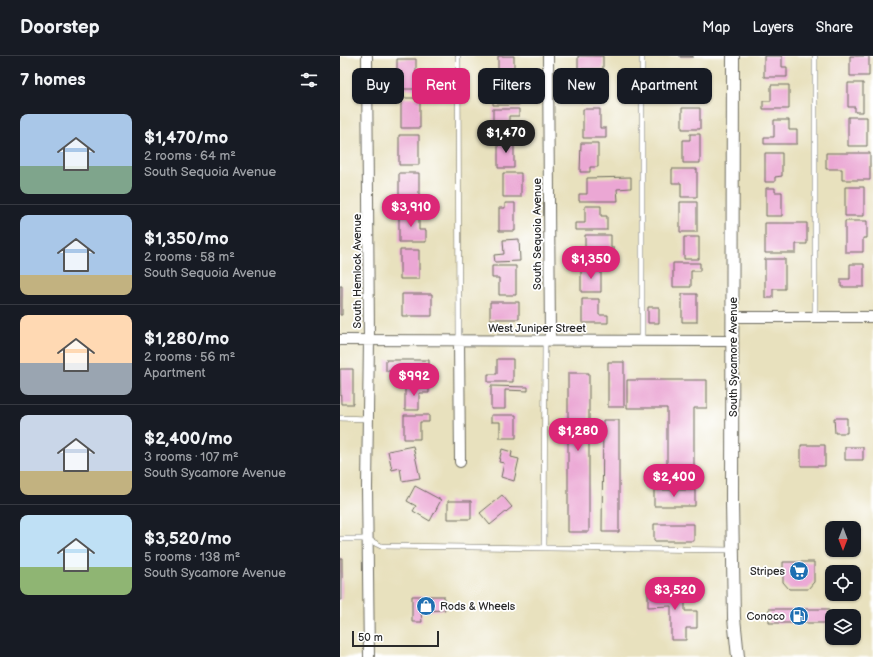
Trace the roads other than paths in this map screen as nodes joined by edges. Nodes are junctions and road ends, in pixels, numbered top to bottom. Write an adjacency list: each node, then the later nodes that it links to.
1 (367, 56): 11 (street, South Hemlock Avenue)
2 (458, 56): 12 (lane)
3 (548, 56): 13 (street, South Sequoia Avenue)
4 (642, 56): 14 (lane)
5 (733, 56): 7 (street, South Sycamore Avenue)
6 (815, 56): 8 (lane)
7 (733, 317): 8 (street); 15 (street, South Sycamore Avenue)
8 (815, 317): 9 (street)
9 (873, 317)
10 (340, 340): 11 (street, West Juniper Street)
11 (369, 340): 12 (street, West Juniper Street); 17 (street, South Hemlock Avenue)
12 (459, 340): 13 (street, West Juniper Street); 18 (street)
13 (547, 340): 14 (street, West Juniper Street); 21 (lane)
14 (642, 341): 15 (street, West Juniper Street)
15 (733, 341): 22 (street, South Sycamore Avenue)
16 (340, 418): 17 (lane)
17 (368, 419): 20 (street, South Hemlock Avenue)
18 (460, 462)
19 (340, 539): 20 (lane)
20 (367, 539): 21 (lane); 23 (street, South Hemlock Avenue)
21 (544, 548): 22 (lane)
22 (732, 550): 24 (street, South Sycamore Avenue)
23 (369, 657)
24 (738, 657)

